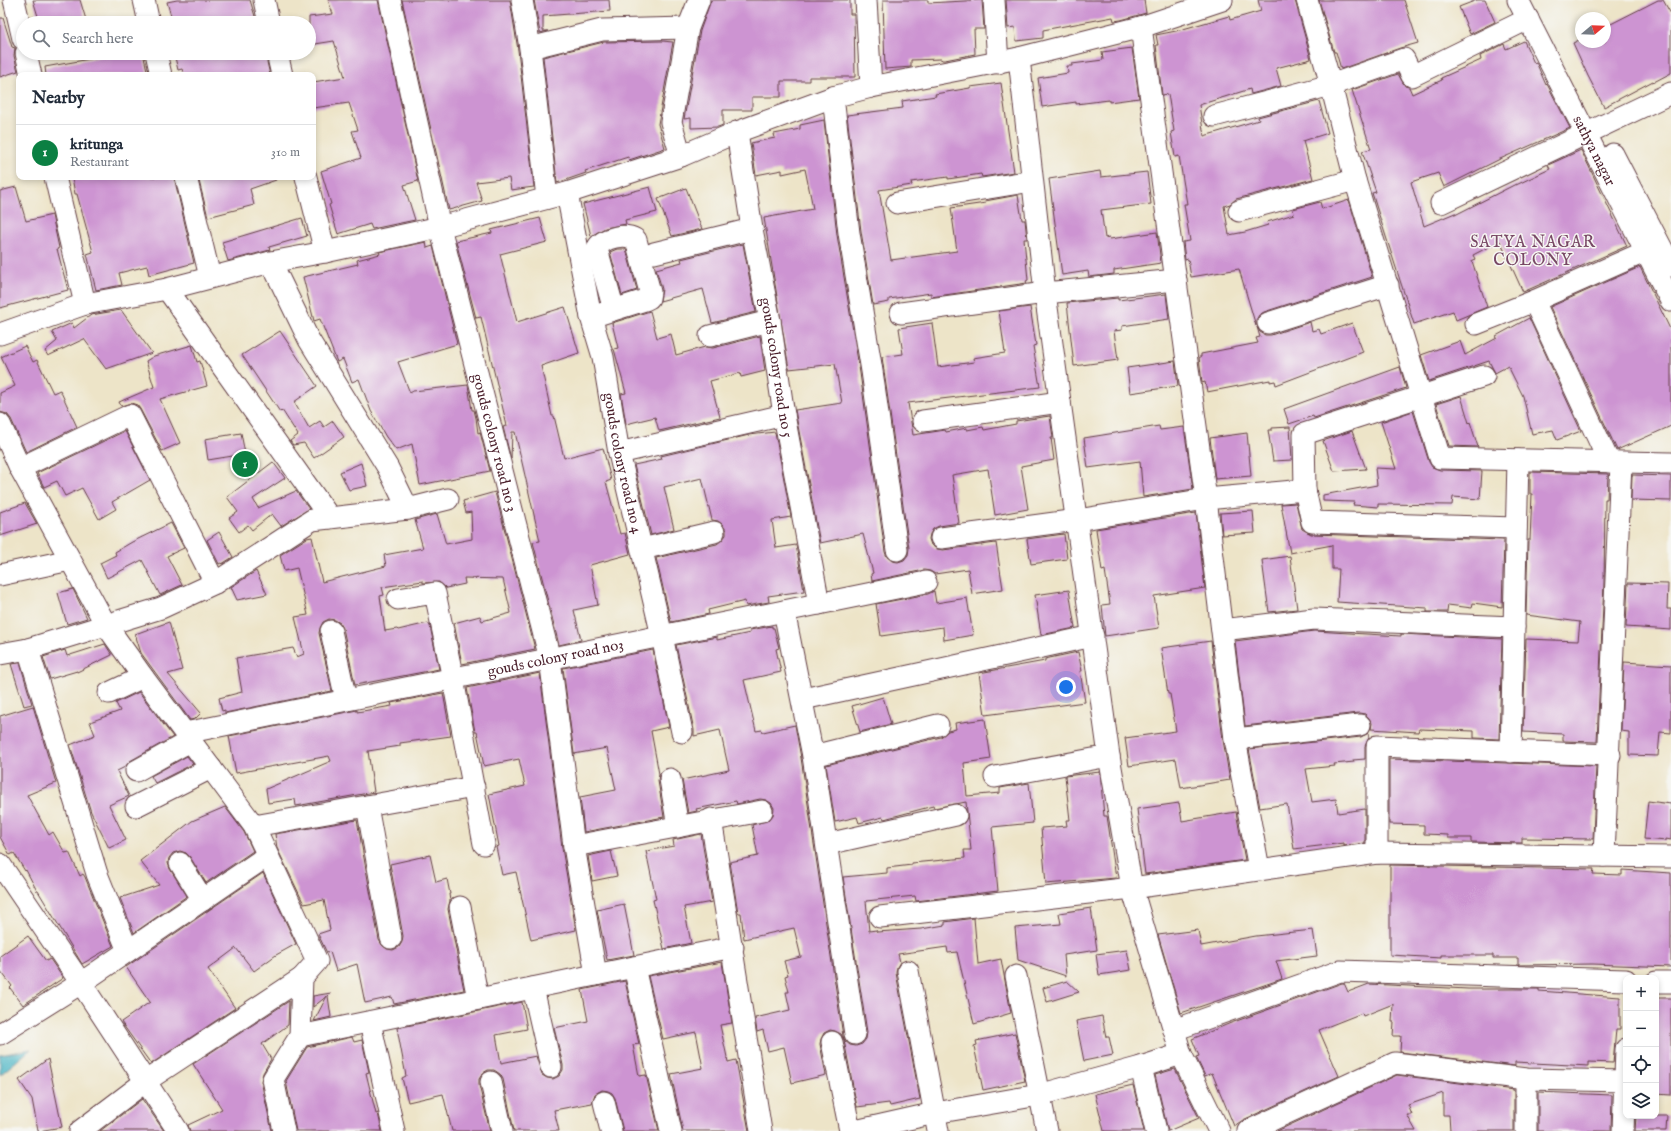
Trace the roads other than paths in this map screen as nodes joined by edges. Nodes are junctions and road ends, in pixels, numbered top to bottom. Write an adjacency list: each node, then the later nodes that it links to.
1 (14, 0): 13 (street)
2 (144, 0): 14 (street)
3 (264, 0): 15 (street)
4 (390, 0): 44 (street, gouds colony road no 3)
5 (522, 0): 18 (street, gouds colony road no 4)
6 (699, 0): 17 (street)
7 (866, 0): 28 (street)
8 (994, 0): 23 (street)
9 (1222, 0): 16 (street)
10 (1307, 0): 27 (street)
11 (1518, 0): 12 (street, sathya nagar)
12 (1531, 10): 27 (street); 32 (street, sathya nagar)
13 (18, 16)
14 (147, 16)
15 (268, 16)
16 (1141, 27): 19 (street); 54 (street)
17 (688, 28): 18 (street); 34 (street)
18 (530, 48): 40 (street, gouds colony road no 4)
19 (1019, 58): 23 (street); 39 (street)
20 (28, 60): 24 (street)
21 (158, 60): 25 (street)
22 (279, 60): 26 (street)
23 (998, 63): 28 (street)
24 (30, 72)
25 (160, 72)
26 (281, 72)
27 (1331, 85): 31 (street); 38 (street)
28 (871, 86): 30 (street)
29 (1671, 93): 32 (street)
30 (833, 97): 33 (street); 90 (street)
31 (1214, 116)
32 (1593, 131): 42 (street); 46 (street, sathya nagar)
33 (737, 132): 34 (street); 45 (street, gouds colony road no 5)
34 (681, 156): 40 (street)
35 (56, 180): 60 (street)
36 (187, 180): 52 (street)
37 (307, 180): 47 (street)
38 (1355, 180): 43 (street); 55 (street)
39 (1032, 182): 41 (street); 57 (street)
40 (557, 196): 44 (street); 53 (street, gouds colony road no 4)
41 (897, 203)
42 (1441, 203)
43 (1239, 211)
44 (440, 227): 47 (street); 106 (street, gouds colony road no 3)
45 (752, 229): 48 (street); 64 (street, gouds colony road no 5)
46 (1659, 245): 50 (street, sathya nagar); 58 (street); 59 (street, sathya nagar)
47 (324, 252): 49 (street)
48 (654, 253)
49 (270, 262): 52 (street); 83 (street)
50 (1671, 266)
51 (604, 275): 53 (street); 61 (street); 61 (street)
52 (210, 278): 56 (street)
53 (584, 279): 63 (street, gouds colony road no 4)
54 (1176, 280): 57 (street); 82 (street)
55 (1388, 285): 65 (street); 70 (street)
56 (167, 289): 60 (street); 84 (street)
57 (1045, 293): 62 (street); 71 (street)
58 (1534, 301): 66 (street); 77 (street)
59 (1671, 301)
60 (85, 304): 67 (street)
61 (614, 310): 63 (street)
62 (901, 313)
63 (591, 317): 75 (street, gouds colony road no 4)
64 (770, 321): 68 (street); 72 (street, gouds colony road no 5)
65 (1268, 323)
66 (1476, 324)
67 (0, 334)
68 (710, 336)
69 (1484, 376): 70 (street)
70 (1421, 396): 76 (street); 80 (street)
71 (1060, 402): 73 (street); 85 (street)
72 (784, 415): 75 (street); 96 (street, gouds colony road no 5)
73 (923, 421)
74 (0, 424): 79 (street)
75 (619, 453): 89 (street, gouds colony road no 4)
76 (1518, 460): 77 (street); 86 (street)
77 (1615, 463): 78 (street); 118 (street)
78 (1671, 463)
79 (20, 468): 91 (street); 94 (street)
80 (1305, 490): 82 (street); 86 (street)
81 (448, 499): 83 (street)
82 (1206, 499): 85 (street); 100 (street)
83 (408, 509): 84 (street)
84 (330, 518): 94 (street)
85 (1077, 520): 88 (street); 103 (street)
86 (1516, 528): 99 (street)
87 (714, 532): 89 (street)
88 (941, 538)
89 (642, 548): 102 (street, gouds colony road no 4)
90 (897, 550)
91 (70, 560): 92 (street); 98 (street)
92 (0, 575)
93 (926, 582): 96 (street, gouds colony road no3)
94 (216, 583): 98 (street)
95 (398, 599): 108 (street)
96 (819, 604): 97 (street, gouds colony road no3)
97 (784, 611): 102 (street, gouds colony road no3); 110 (street)
98 (106, 625): 104 (street); 107 (street)
99 (1514, 627): 100 (street); 117 (street)
100 (1222, 630): 116 (street)
101 (331, 631): 111 (street)
102 (662, 636): 106 (street, gouds colony road no3); 114 (street, gouds colony road no 4)
103 (1092, 636): 110 (street); 120 (street)
104 (28, 648): 105 (street); 149 (street)
105 (0, 654)
106 (550, 659): 108 (street, gouds colony road no3); 135 (street, gouds colony road no 3)
107 (143, 677): 109 (street); 115 (street)
108 (453, 679): 111 (street, gouds colony road no3); 125 (street)
109 (109, 694)
110 (803, 699): 119 (street)
111 (346, 700): 115 (street, gouds colony road no3)
112 (938, 725): 119 (street)
113 (1360, 725): 116 (street)
114 (682, 732)
115 (188, 737): 121 (street); 122 (street, gouds colony road no3)
116 (1235, 739): 142 (street)
117 (1511, 752): 118 (street); 136 (street)
118 (1610, 755): 138 (street)
119 (813, 756): 134 (street)
120 (1109, 756): 123 (street); 143 (street)
121 (211, 768): 126 (street); 131 (street)
122 (136, 771)
123 (995, 777)
124 (670, 780): 132 (street)
125 (474, 788): 127 (street); 133 (street)
126 (136, 806)
127 (367, 806): 131 (street); 147 (street)
128 (762, 811): 130 (street)
129 (956, 815): 134 (street)
130 (711, 819): 132 (street); 148 (street)
131 (254, 826): 137 (street)
132 (678, 827): 135 (street)
133 (484, 844)
134 (827, 844): 164 (street)
135 (574, 846): 152 (street, gouds colony road no 3)
136 (1377, 853): 138 (street); 142 (street)
137 (267, 856): 144 (street); 154 (street)
138 (1604, 856): 139 (street)
139 (1671, 857)
140 (180, 863): 144 (street)
141 (0, 864): 158 (street)
142 (1259, 869): 143 (street)
143 (1132, 888): 146 (street); 162 (street)
144 (203, 900): 149 (street)
145 (460, 907): 160 (street)
146 (880, 917)
147 (391, 938)
148 (733, 947): 150 (street); 185 (street)
149 (128, 951): 158 (street)
150 (634, 967): 152 (street); 184 (street)
151 (908, 971): 177 (street)
152 (596, 975): 159 (street)
153 (1016, 976): 175 (street)
154 (302, 978): 165 (street); 171 (street)
155 (1623, 980): 162 (street)
156 (1659, 982): 157 (street)
157 (1671, 982)
158 (81, 983): 163 (street); 171 (street)
159 (533, 988): 160 (street); 168 (street)
160 (478, 999): 161 (street)
161 (370, 1022): 165 (street); 181 (street)
162 (1174, 1030): 167 (street)
163 (0, 1034)
164 (855, 1034)
165 (300, 1036): 180 (street)
166 (832, 1042): 186 (street)
167 (1181, 1054): 169 (street); 190 (street)
168 (550, 1067)
169 (1141, 1067): 175 (street); 189 (street)
170 (1526, 1079): 172 (street); 191 (street); 192 (street)
171 (146, 1081): 178 (street); 179 (street)
172 (1623, 1081)
173 (492, 1082): 182 (street)
174 (1625, 1083): 193 (street)
175 (1040, 1095): 177 (street); 188 (street)
176 (604, 1102): 183 (street)
177 (937, 1122): 187 (street)
178 (80, 1131)
179 (178, 1131)
180 (284, 1131)
181 (394, 1131)
182 (502, 1131)
183 (611, 1131)
184 (671, 1131)
185 (761, 1131)
186 (850, 1131)
187 (854, 1131)
188 (1047, 1131)
189 (1156, 1131)
190 (1219, 1131)
191 (1248, 1131)
192 (1526, 1131)
193 (1622, 1131)

